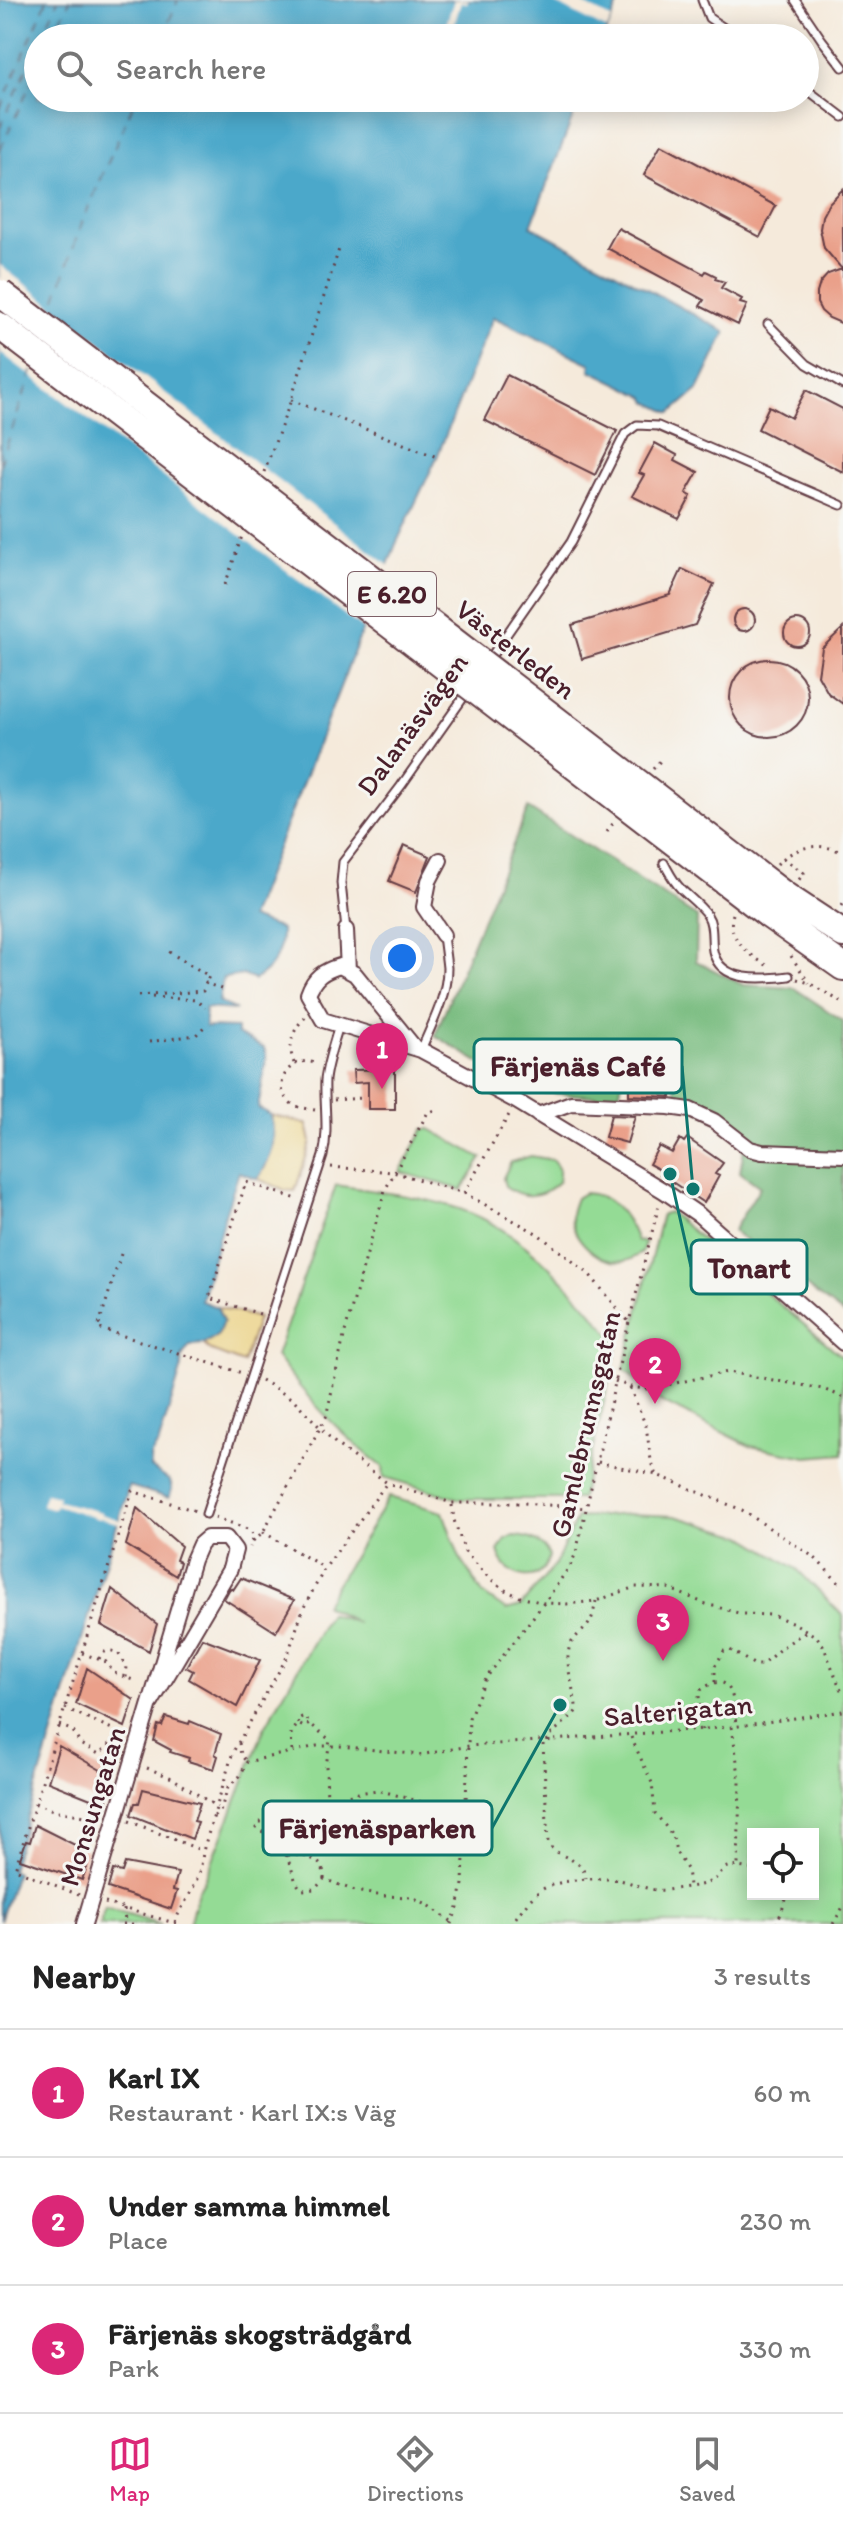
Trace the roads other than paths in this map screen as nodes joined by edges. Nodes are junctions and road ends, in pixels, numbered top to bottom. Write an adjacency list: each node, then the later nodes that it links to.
1 (702, 0): 3 (lane)
2 (795, 0): 4 (lane)
3 (718, 24)
4 (811, 24)
5 (819, 36): 6 (lane)
6 (843, 67)
7 (819, 99): 8 (lane)
8 (843, 117)
9 (0, 293): 18 (highway, Västerleden / E 6.20, bridge)
10 (768, 324): 12 (lane)
11 (0, 326): 18 (highway, Västerleden / E 6.20, bridge)
12 (843, 385)
13 (841, 505): 14 (lane, Dalanäsvägen)
14 (483, 669)
15 (474, 682): 19 (lane, Dalanäsvägen)
16 (440, 860): 21 (street)
17 (664, 863): 24 (lane)
18 (783, 898): 20 (highway, Västerleden / E 6.20); 22 (highway, Västerleden / E 6.20)
19 (346, 930): 23 (street, Dalanäsvägen)
20 (843, 934)
21 (443, 935): 26 (lane)
22 (843, 967)
23 (348, 970): 25 (street); 26 (street)
24 (789, 976)
25 (339, 1025): 26 (street); 30 (lane)
26 (418, 1048): 27 (street)
27 (538, 1115): 28 (street); 29 (street)
28 (843, 1155)
29 (843, 1343)
30 (206, 1514)
31 (151, 1703): 31 (street, Monsungatan); 32 (street, Monsungatan)
32 (84, 1924)

